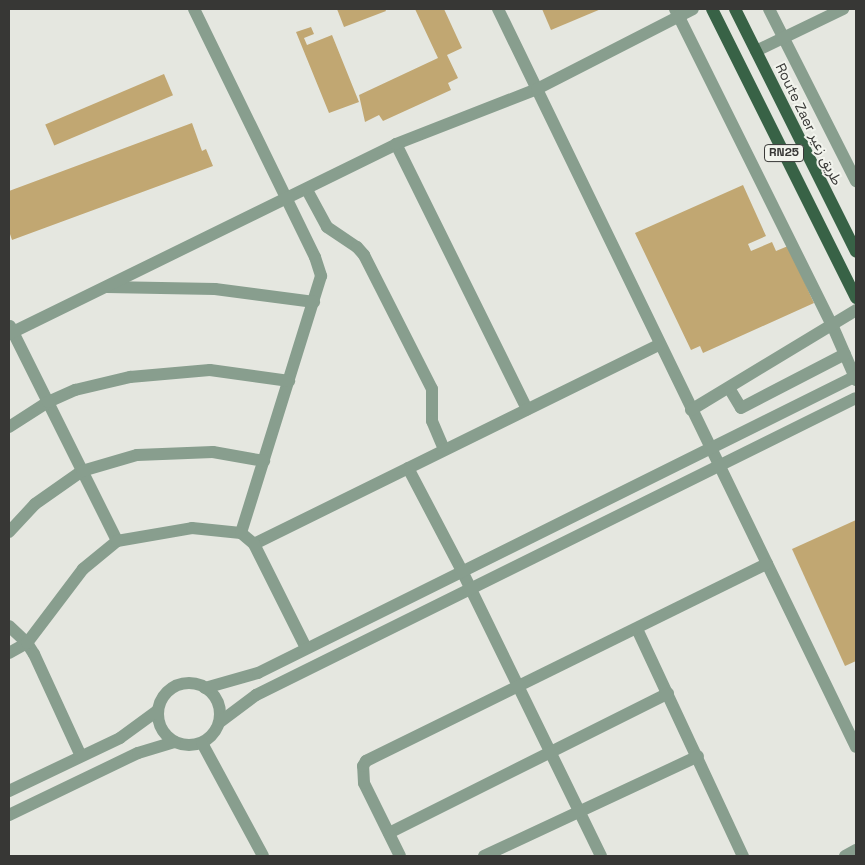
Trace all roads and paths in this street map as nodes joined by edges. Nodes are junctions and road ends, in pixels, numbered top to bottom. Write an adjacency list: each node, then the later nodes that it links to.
1 (194, 9): 15 (street)
2 (498, 9): 11 (street)
3 (693, 9): 8 (street)
4 (712, 9): 18 (main road, RN25)
5 (735, 9): 10 (main road, Route Zaer طريق زعير / RN25)
6 (769, 9): 9 (street)
7 (843, 9): 9 (street)
8 (676, 13): 11 (street); 21 (street)
9 (783, 39): 10 (street); 13 (street)
10 (756, 52): 16 (main road, Route Zaer طريق زعير / RN25)
11 (537, 89): 12 (street); 23 (street)
12 (396, 144): 14 (street); 30 (street)
13 (856, 181)
14 (306, 190): 15 (street); 34 (street)
15 (287, 200): 17 (street); 19 (street)
16 (856, 252)
17 (105, 287): 19 (street); 22 (street)
18 (856, 298)
19 (314, 302): 26 (street)
20 (856, 310): 21 (street)
21 (833, 326): 24 (street); 27 (street)
22 (10, 330): 29 (street)
23 (658, 345): 30 (street); 31 (street)
24 (845, 354): 25 (street); 27 (street)
25 (856, 378): 33 (street)
26 (289, 380): 29 (street); 35 (street)
27 (729, 388): 31 (street)
28 (856, 398): 36 (street)
29 (48, 402): 32 (street); 38 (street)
30 (527, 409): 34 (street)
31 (691, 410): 33 (street)
32 (9, 427)
33 (710, 448): 36 (street); 44 (street)
34 (444, 449): 37 (street)
35 (264, 461): 38 (street); 40 (street)
36 (720, 467): 43 (street); 45 (street)
37 (408, 468): 42 (street); 44 (street)
38 (82, 471): 39 (street); 41 (street)
39 (9, 532)
40 (241, 533): 41 (street); 42 (street)
41 (117, 541): 48 (street)
42 (254, 544): 49 (street)
43 (768, 564): 47 (street); 58 (street)
44 (462, 571): 45 (street); 49 (street)
45 (470, 588): 51 (street); 55 (street)
46 (9, 626): 48 (street)
47 (638, 629): 51 (street); 53 (street)
48 (27, 643): 50 (street); 60 (street)
49 (306, 648): 52 (street)
50 (9, 652)
51 (519, 686): 59 (street); 65 (street)
52 (205, 688): 54 (street); 55 (street)
53 (668, 693): 59 (street); 61 (street)
54 (157, 711): 56 (street); 60 (street)
55 (220, 722): 57 (street)
56 (174, 742): 57 (street); 64 (street)
57 (202, 743): 67 (street)
58 (856, 748)
59 (551, 751): 63 (street); 65 (street)
60 (81, 756): 62 (street)
61 (698, 756): 63 (street); 71 (street)
62 (9, 791)
63 (580, 810): 69 (street); 70 (street)
64 (9, 815)
65 (389, 833): 68 (street)
66 (856, 850): 72 (street)
67 (263, 856)
68 (400, 856)
69 (484, 856)
70 (601, 856)
71 (743, 856)
72 (845, 856)

